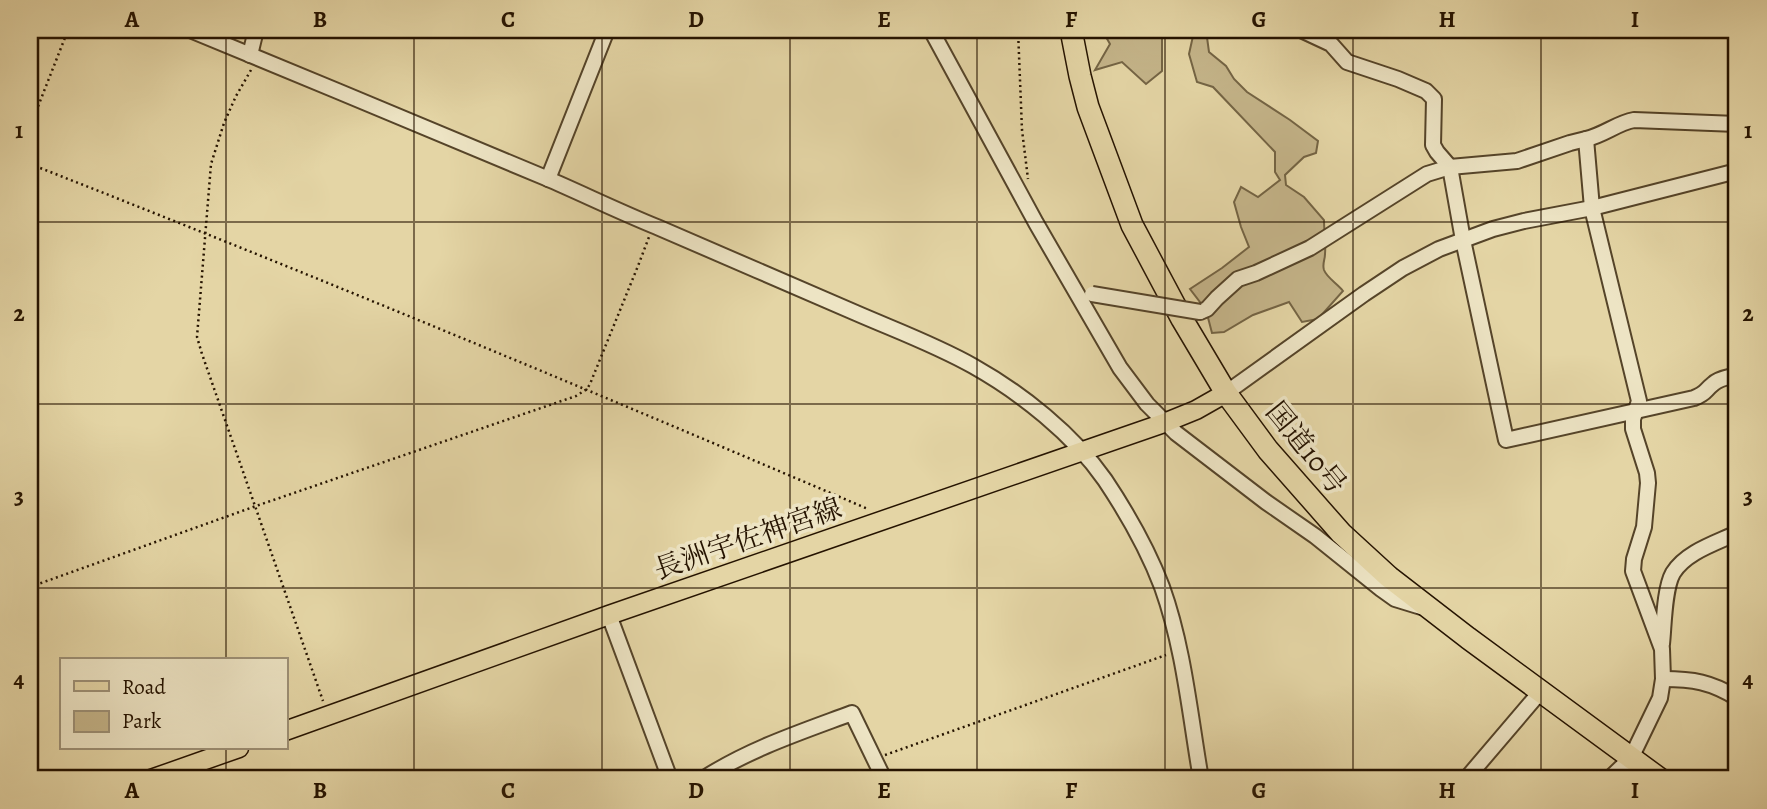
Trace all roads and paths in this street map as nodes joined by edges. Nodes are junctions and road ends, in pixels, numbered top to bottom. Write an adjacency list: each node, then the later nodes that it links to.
1 (68, 30): 11 (path)
2 (190, 30): 9 (street)
3 (256, 30): 9 (street)
4 (607, 30): 16 (street)
5 (931, 30): 22 (street)
6 (1018, 30): 17 (path)
7 (1071, 30): 25 (highway, 国道10号)
8 (1301, 30): 14 (street)
9 (254, 57): 16 (street); 20 (path)
10 (1737, 124): 12 (street)
11 (30, 127)
12 (1586, 139): 14 (street); 18 (street)
13 (30, 164): 20 (path)
14 (1450, 167): 21 (street); 22 (street, bridge)
15 (1737, 171): 18 (street)
16 (548, 179): 19 (street)
17 (1029, 188)
18 (1592, 208): 21 (street); 26 (street)
19 (652, 226): 24 (path); 28 (street)
20 (204, 232): 24 (path); 29 (path)
21 (1463, 240): 25 (street); 26 (street)
22 (1074, 290): 27 (street)
23 (1737, 375): 26 (street)
24 (587, 389): 29 (path); 30 (path)
25 (1226, 393): 27 (main road, 長洲宇佐神宮線); 33 (highway, 国道10号)
26 (1637, 410): 35 (street)
27 (1164, 423): 28 (main road, 長洲宇佐神宮線); 33 (street)
28 (1081, 451): 30 (main road, 長洲宇佐神宮線); 36 (street)
29 (256, 506): 32 (path); 40 (path)
30 (888, 518): 34 (main road, 長洲宇佐神宮線)
31 (1737, 533): 35 (street)
32 (30, 587)
33 (1433, 611): 38 (highway, 国道10号)
34 (609, 615): 40 (main road, 長洲宇佐神宮線); 46 (street)
35 (1662, 649): 37 (street)
36 (1179, 650): 43 (path); 49 (street)
37 (1663, 679): 39 (street); 44 (street)
38 (1541, 691): 44 (highway, 国道10号); 50 (street)
39 (1737, 698)
40 (329, 716): 41 (main road, 長洲宇佐神宮線)
41 (287, 730)
42 (233, 750): 45 (main road)
43 (874, 758): 47 (street); 48 (street)
44 (1631, 758): 51 (street); 52 (highway, 国道10号)
45 (151, 779)
46 (670, 779)
47 (703, 779)
48 (884, 779)
49 (1201, 779)
50 (1466, 779)
51 (1609, 779)
52 (1660, 779)

